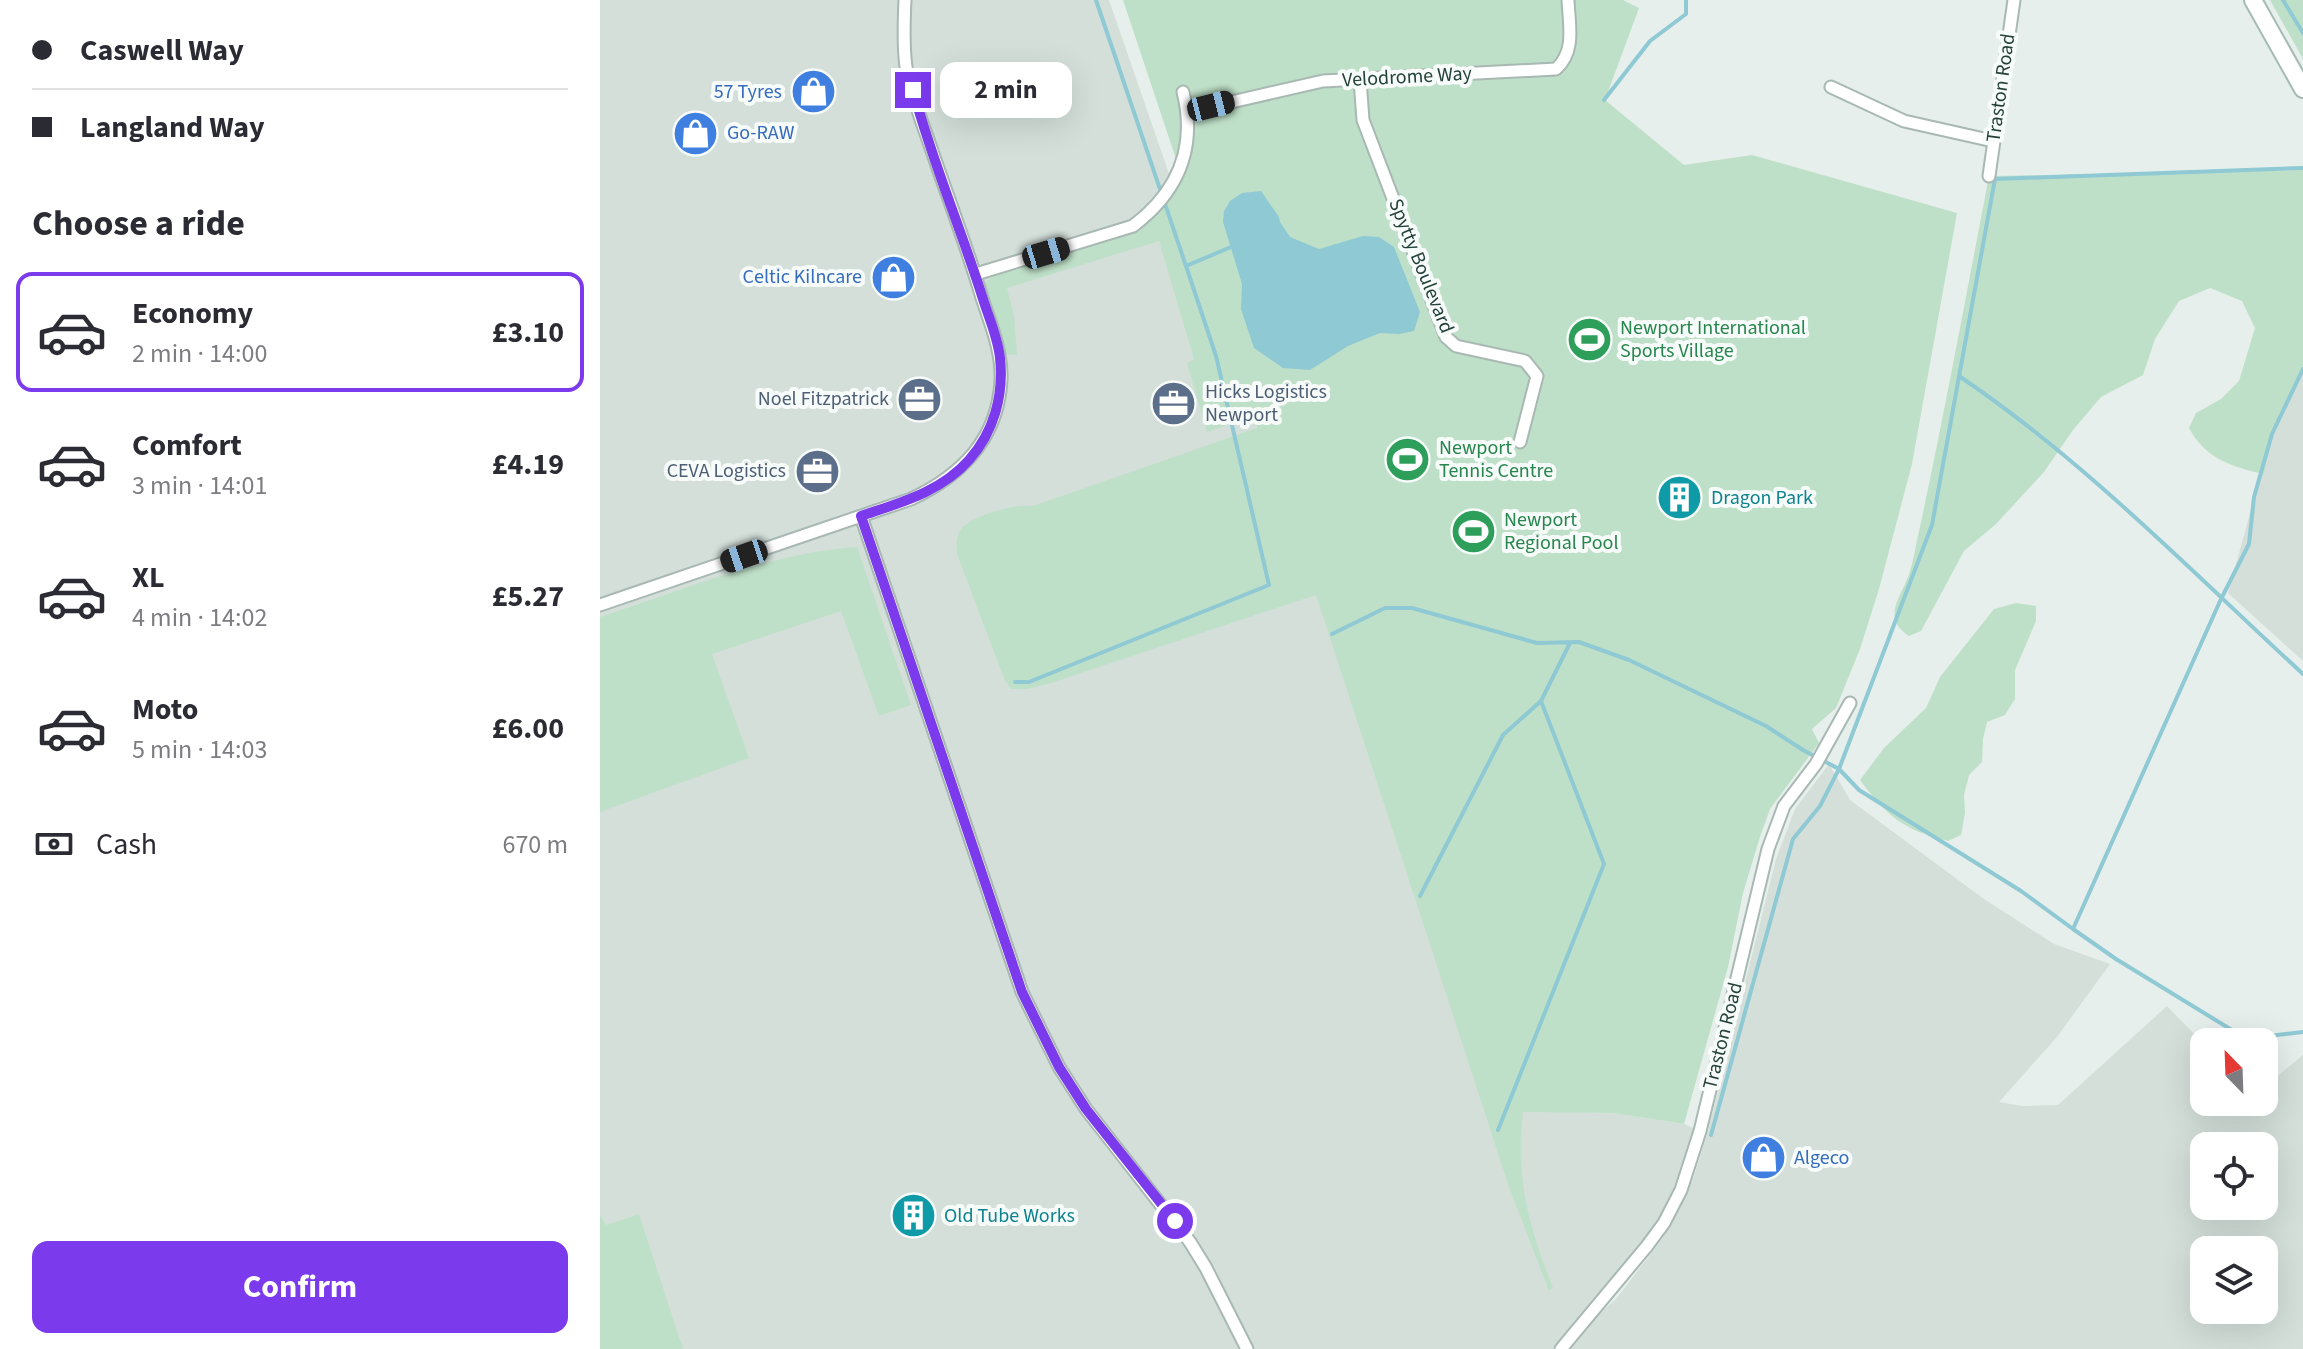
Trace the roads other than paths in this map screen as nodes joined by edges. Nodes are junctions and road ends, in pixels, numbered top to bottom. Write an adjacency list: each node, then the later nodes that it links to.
1 (905, 0): 12 (street)
2 (1568, 0): 5 (street, Velodrome Way)
3 (2014, 0): 10 (street, Traston Road)
4 (2253, 0): 7 (street)
5 (1360, 80): 9 (street, Velodrome Way); 13 (street, Spytty Boulevard)
6 (1831, 87): 10 (street)
7 (2303, 89)
8 (1183, 92): 9 (street)
9 (1188, 112): 12 (street)
10 (1993, 141): 11 (street, Traston Road)
11 (1989, 176)
12 (976, 274): 14 (street)
13 (1520, 442)
14 (861, 516): 15 (street); 17 (street)
15 (600, 605)
16 (1850, 703): 18 (street, Traston Road)
17 (1247, 1349)
18 (1561, 1349)

